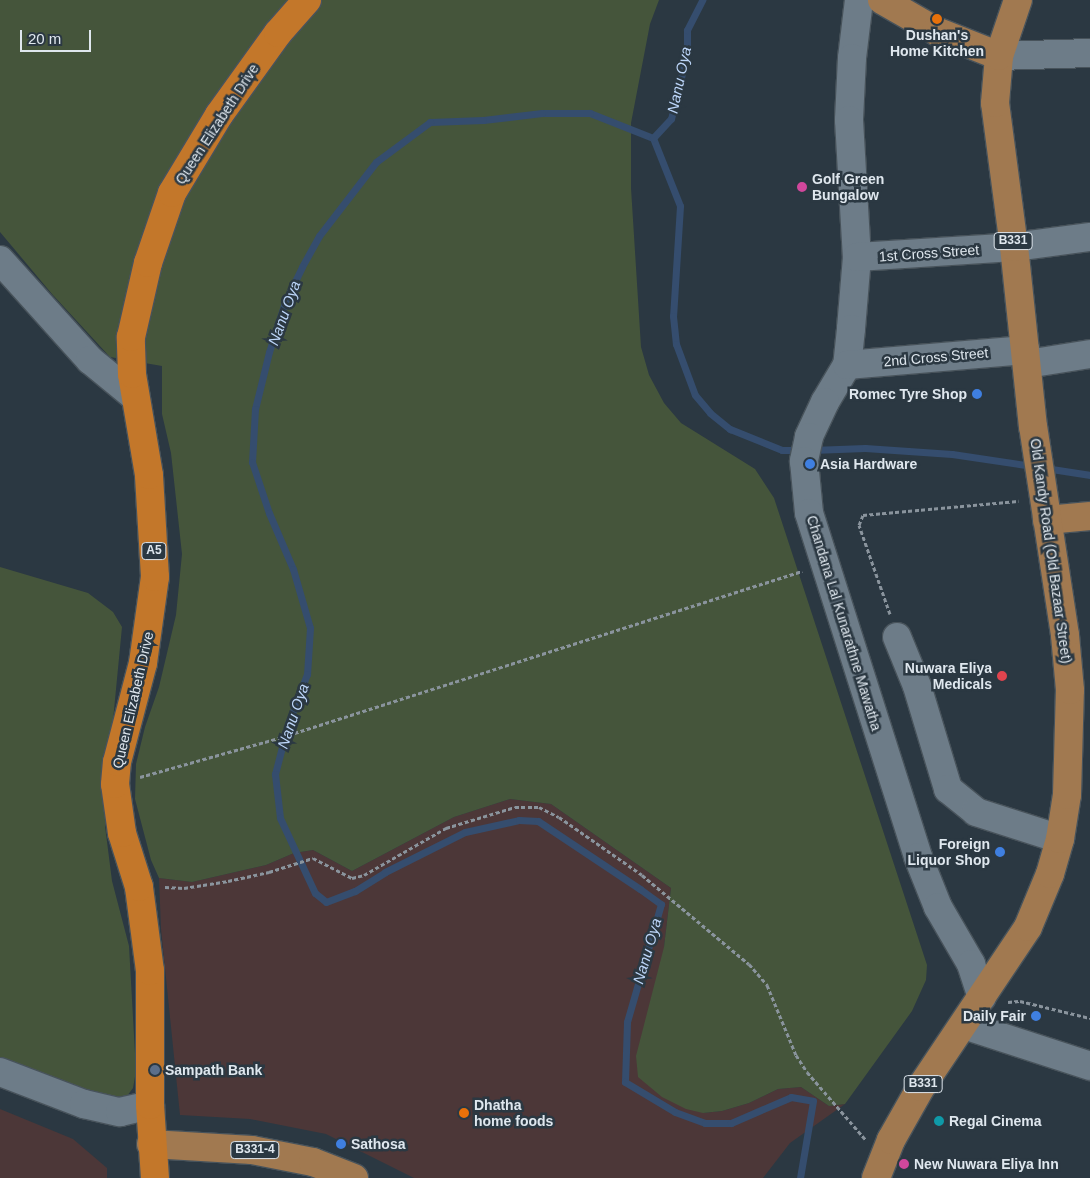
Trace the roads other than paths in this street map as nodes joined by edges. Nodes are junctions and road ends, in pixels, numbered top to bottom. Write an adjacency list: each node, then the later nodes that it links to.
1 (307, 0): 14 (highway, Queen Elizabeth Drive / A5)
2 (859, 0): 9 (street, Chandana Lal Kunarathne Mawatha)
3 (882, 0): 6 (main road)
4 (1018, 0): 6 (main road, Old Kandy Road (Old Bazaar Street))
5 (1090, 52): 6 (street)
6 (999, 56): 8 (main road, Old Kandy Road (Old Bazaar Street) / B331)
7 (1090, 237): 8 (street, 1st Cross Street)
8 (1014, 247): 9 (street, 1st Cross Street); 12 (main road, Old Kandy Road (Old Bazaar Street) / B331)
9 (857, 257): 13 (street, Chandana Lal Kunarathne Mawatha)
10 (0, 260): 14 (street)
11 (1090, 354): 12 (street, 2nd Cross Street)
12 (1026, 357): 13 (street, 2nd Cross Street); 15 (main road, Old Kandy Road (Old Bazaar Street) / B331)
13 (847, 365): 19 (street, Chandana Lal Kunarathne Mawatha)
14 (134, 396): 23 (highway, Queen Elizabeth Drive / A5)
15 (1046, 509): 16 (main road); 18 (main road, Old Kandy Road (Old Bazaar Street) / B331)
16 (1090, 516)
17 (898, 637): 18 (street)
18 (1060, 839): 19 (main road, Old Kandy Road (Old Bazaar Street) / B331)
19 (993, 1000): 20 (main road, Old Kandy Road (Old Bazaar Street) / B331)
20 (964, 1025): 21 (street); 25 (main road, Old Kandy Road (Old Bazaar Street) / B331)
21 (1090, 1066)
22 (0, 1072): 23 (street)
23 (150, 1105): 24 (highway, Queen Elizabeth Drive / A5)
24 (151, 1144): 26 (highway, Queen Elizabeth Drive / A5); 27 (main road, B331-4)
25 (880, 1169)
26 (155, 1178)
27 (354, 1178)

